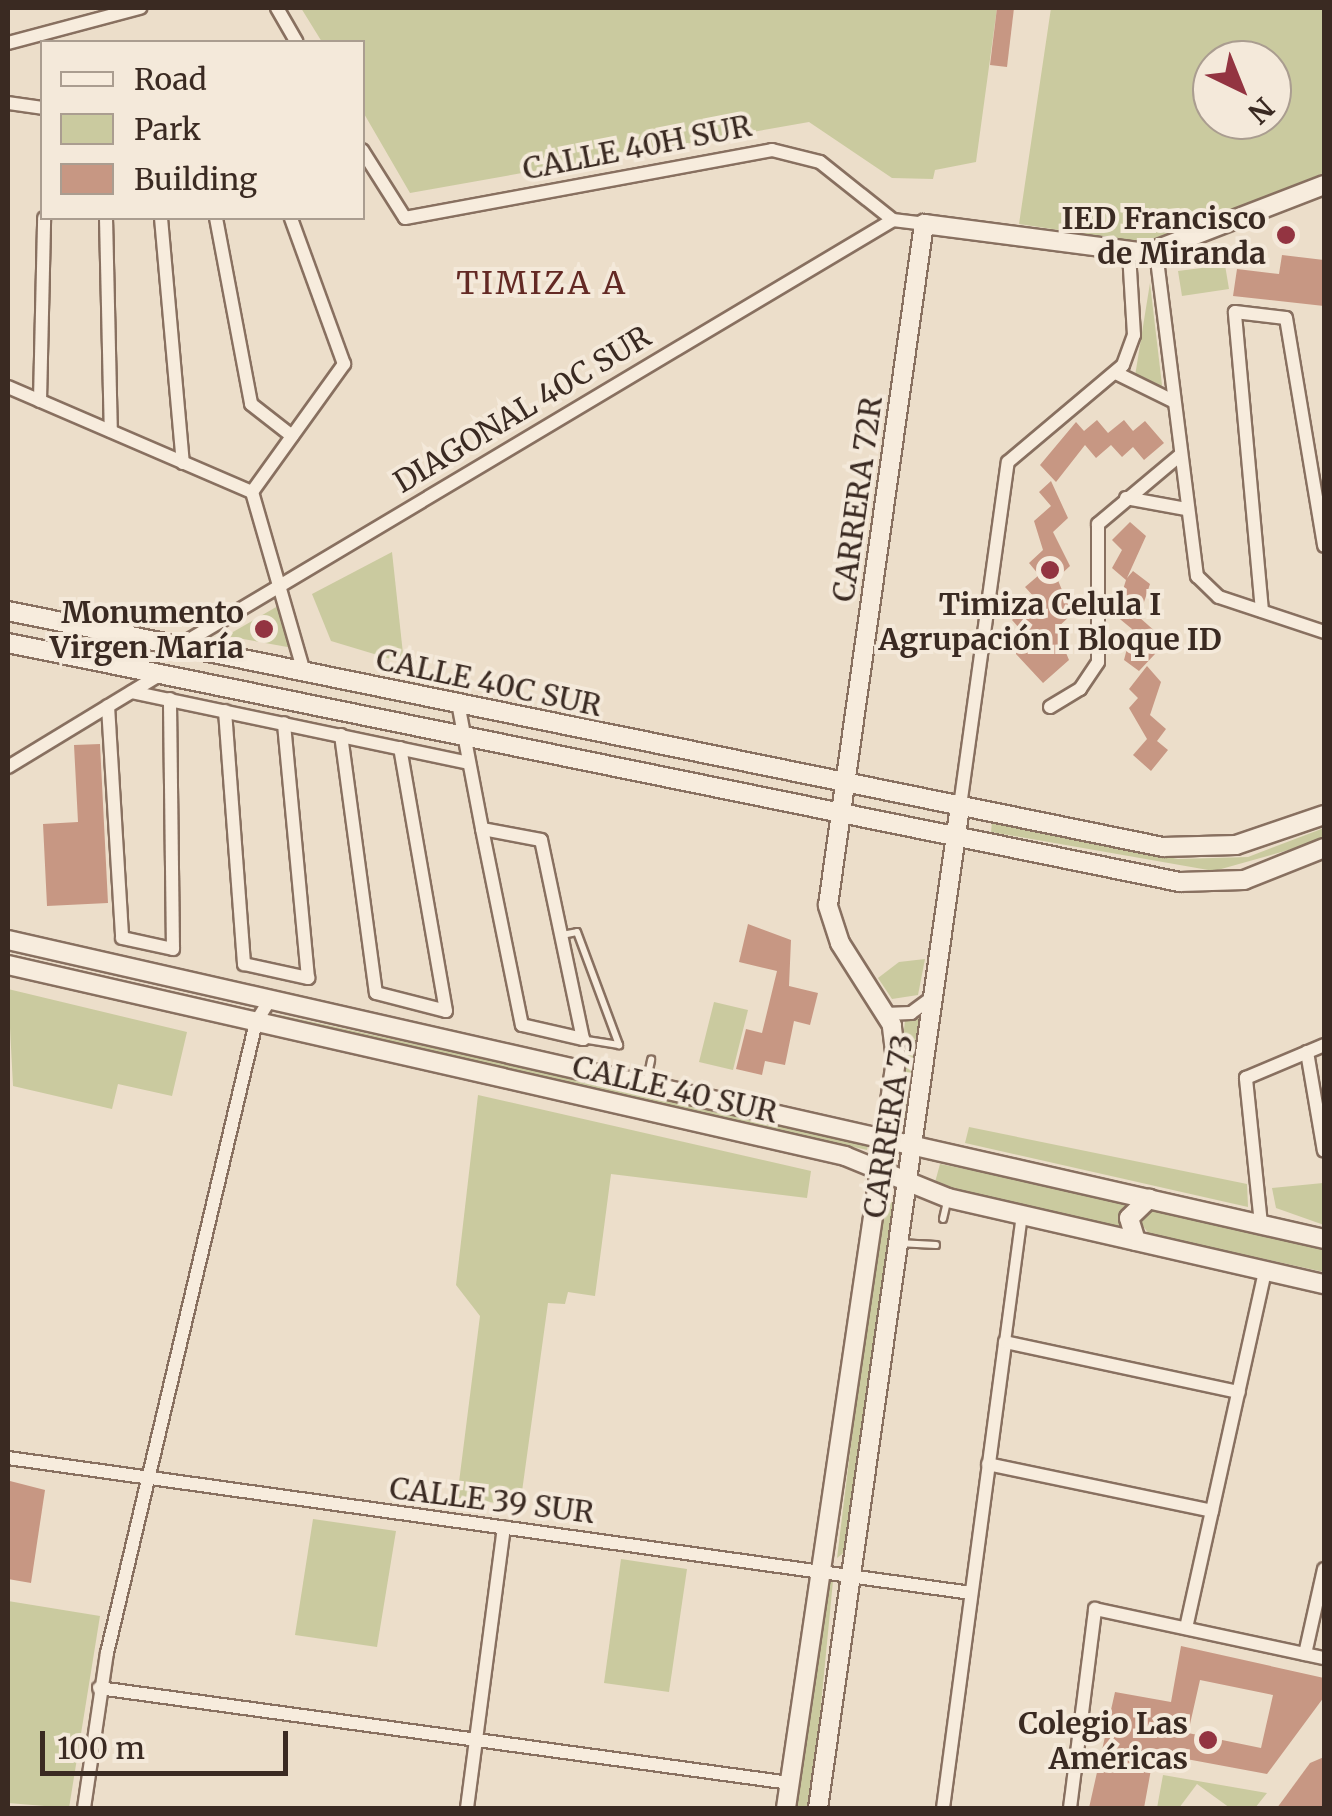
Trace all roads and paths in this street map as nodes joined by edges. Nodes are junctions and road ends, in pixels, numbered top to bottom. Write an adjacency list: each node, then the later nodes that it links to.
1 (140, 8): 4 (street)
2 (277, 8): 3 (street)
3 (296, 40)
4 (8, 43)
5 (8, 103): 6 (street)
6 (40, 108)
7 (365, 157): 14 (street, CALLE 40H SUR)
8 (1324, 185): 16 (street)
9 (44, 220): 20 (street)
10 (106, 220): 22 (street)
11 (161, 220): 25 (street)
12 (216, 220): 23 (street)
13 (292, 220): 23 (street)
14 (893, 220): 15 (street); 30 (street, DIAGONAL 40C SUR)
15 (924, 224): 17 (street); 52 (street, CARRERA 72R)
16 (1156, 252): 17 (street); 21 (street)
17 (1129, 253): 18 (street)
18 (1116, 373): 21 (street); 53 (street, CARRERA 73)
19 (8, 387): 20 (street)
20 (40, 401): 22 (street)
21 (1172, 401): 24 (street)
22 (111, 432): 25 (street)
23 (292, 436): 26 (street)
24 (1179, 456): 27 (street); 28 (street)
25 (183, 462): 26 (street)
26 (252, 492): 30 (street)
27 (1126, 498): 28 (street); 44 (street)
28 (1186, 510): 32 (street)
29 (1324, 546): 32 (street)
30 (278, 586): 36 (street, DIAGONAL 40C SUR); 38 (street)
31 (8, 611): 33 (street, CALLE 40C SUR)
32 (1262, 611): 34 (street)
33 (52, 620): 36 (street, CALLE 40C SUR); 37 (street)
34 (1324, 632)
35 (8, 643): 37 (street, CALLE 40C SUR)
36 (179, 646): 38 (street, CALLE 40C SUR)
37 (46, 650): 39 (street, CALLE 40C SUR)
38 (304, 672): 42 (street, CALLE 40C SUR)
39 (162, 674): 40 (street); 48 (street, CALLE 40C SUR)
40 (132, 692): 41 (street); 43 (street)
41 (170, 699): 43 (street); 45 (street)
42 (458, 703): 48 (street); 52 (street, CALLE 40C SUR)
43 (108, 706): 51 (street)
44 (1050, 707)
45 (225, 711): 46 (street); 46 (street)
46 (284, 723): 47 (street)
47 (341, 736): 49 (street); 49 (street)
48 (464, 736): 50 (street); 54 (street, CALLE 40C SUR)
49 (400, 748): 50 (street)
50 (469, 763): 56 (street)
51 (8, 767)
52 (844, 782): 53 (street, CALLE 40C SUR); 54 (street, CARRERA 73)
53 (960, 806): 55 (street); 57 (street, CARRERA 73)
54 (840, 811): 57 (street, CALLE 40C SUR); 65 (street, CARRERA 73)
55 (1324, 815)
56 (482, 828): 59 (street); 67 (street, CALLE 40 SUR)
57 (956, 835): 58 (street); 62 (street, CARRERA 73)
58 (1324, 848)
59 (561, 936): 67 (street); 67 (lane)
60 (8, 940): 63 (street, CALLE 40 SUR)
61 (8, 966): 66 (street, CALLE 40 SUR)
62 (936, 992): 65 (street); 73 (street, CARRERA 73)
63 (247, 995): 64 (street, CALLE 40 SUR); 66 (street)
64 (270, 1001): 66 (street); 71 (street, CALLE 40 SUR)
65 (885, 1014): 72 (street, CARRERA 73)
66 (256, 1022): 75 (street, CALLE 40 SUR); 92 (street)
67 (583, 1039)
68 (1324, 1045): 69 (street)
69 (1307, 1052): 74 (street); 81 (street)
70 (651, 1060): 71 (lane)
71 (646, 1086): 72 (street, CALLE 40 SUR)
72 (884, 1140): 73 (street, CALLE 40 SUR); 75 (street, CARRERA 73)
73 (914, 1147): 76 (street, CARRERA 73); 78 (street, CALLE 40 SUR)
74 (1324, 1151)
75 (878, 1170): 76 (street, CALLE 40 SUR); 95 (street, CARRERA 73)
76 (907, 1183): 77 (street, CALLE 40 SUR); 84 (street, CARRERA 73)
77 (948, 1198): 79 (street, CALLE 40 SUR); 80 (lane)
78 (1149, 1200): 81 (street, CALLE 40 SUR); 83 (street)
79 (1022, 1215): 83 (street, CALLE 40 SUR); 88 (street)
80 (942, 1219)
81 (1261, 1224): 82 (street, CALLE 40 SUR)
82 (1324, 1239)
83 (1136, 1241): 86 (street, CALLE 40 SUR)
84 (897, 1242): 85 (lane); 97 (street, CARRERA 73)
85 (936, 1245)
86 (1266, 1271): 87 (street, CALLE 40 SUR); 89 (street)
87 (1324, 1284)
88 (1005, 1342): 89 (street); 91 (street)
89 (1238, 1392): 93 (street)
90 (8, 1458): 92 (street, CALLE 39 SUR)
91 (988, 1464): 93 (street); 98 (street)
92 (152, 1482): 94 (street, CALLE 39 SUR); 102 (street)
93 (1212, 1511): 99 (street)
94 (504, 1527): 95 (street, CALLE 39 SUR); 103 (street)
95 (818, 1568): 97 (street, CALLE 39 SUR); 104 (street, CARRERA 73)
96 (1324, 1569): 100 (street)
97 (850, 1573): 98 (street, CALLE 39 SUR); 108 (street, CARRERA 73)
98 (971, 1593): 109 (street)
99 (1186, 1628): 100 (street); 110 (street)
100 (1305, 1654): 101 (street)
101 (1324, 1658)
102 (99, 1688): 103 (street); 105 (street)
103 (476, 1740): 104 (street); 106 (street)
104 (790, 1782): 107 (street, CARRERA 73)
105 (84, 1808)
106 (467, 1808)
107 (786, 1808)
108 (818, 1808)
109 (943, 1808)
110 (1070, 1808)

